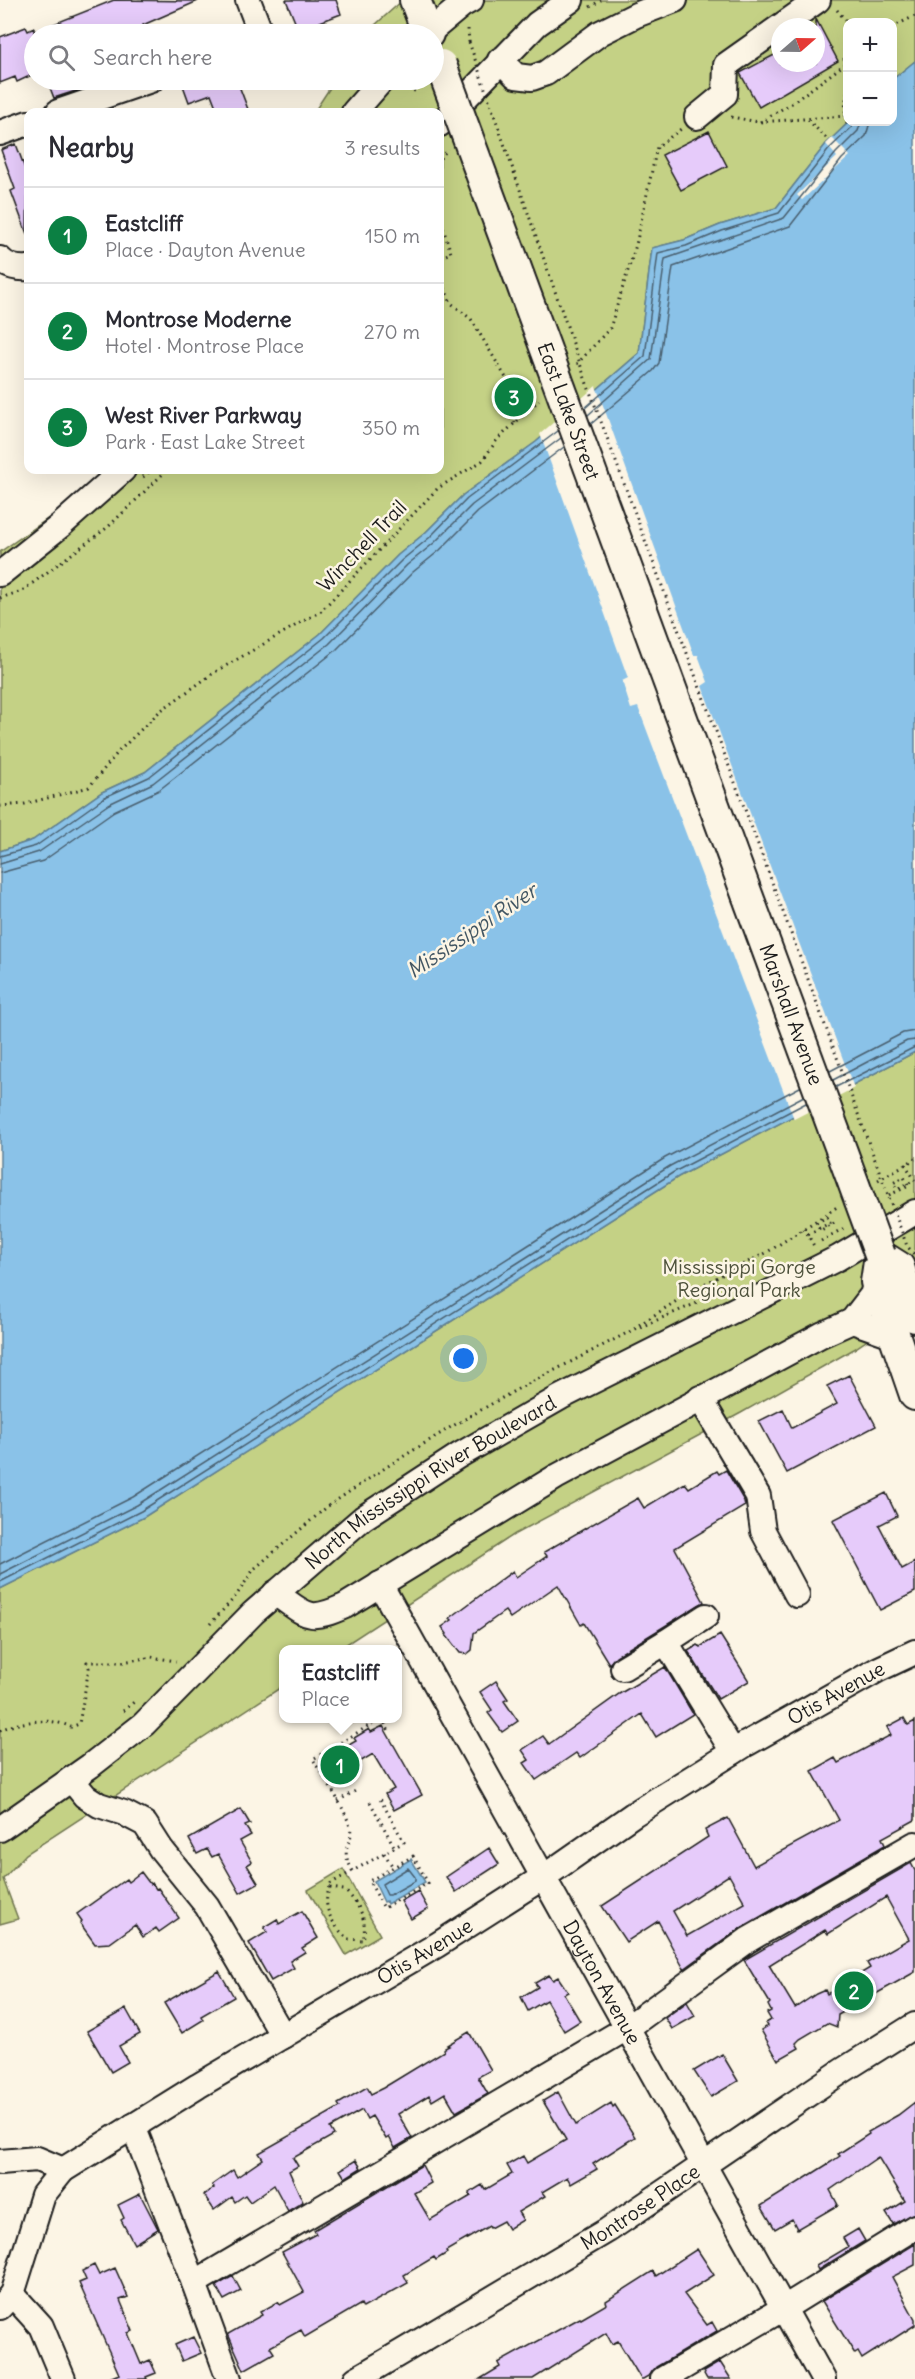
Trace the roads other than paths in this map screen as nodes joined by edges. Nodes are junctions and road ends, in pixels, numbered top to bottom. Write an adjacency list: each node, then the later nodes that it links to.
1 (248, 0): 7 (street)
2 (415, 0): 8 (main road, East Lake Street)
3 (571, 0): 10 (street)
4 (675, 0): 10 (street)
5 (818, 0): 16 (street)
6 (471, 12): 9 (street)
7 (257, 24)
8 (424, 24)
9 (444, 27)
10 (500, 60): 17 (street)
11 (444, 78): 24 (main road, East Lake Street, bridge)
12 (122, 90): 14 (street)
13 (373, 90): 15 (street)
14 (70, 108)
15 (358, 108)
16 (697, 117)
17 (444, 120)
18 (24, 124): 19 (street)
19 (0, 133)
20 (2, 262): 21 (street)
21 (24, 268)
22 (118, 474): 23 (street)
23 (0, 574)
24 (702, 775): 26 (main road, Marshall Avenue, bridge)
25 (908, 1205): 32 (street, North Mississippi River Boulevard)
26 (897, 1266): 27 (main road, Marshall Avenue); 28 (street)
27 (910, 1318): 28 (street); 29 (main road, Marshall Avenue)
28 (852, 1321): 30 (street)
29 (915, 1395)
30 (700, 1398): 31 (street); 33 (street)
31 (380, 1584): 32 (street); 42 (street, Dayton Avenue)
32 (275, 1593): 39 (street, North Mississippi River Boulevard)
33 (797, 1595)
34 (706, 1616): 35 (street)
35 (666, 1642): 37 (street); 38 (street)
36 (915, 1652): 38 (street, Otis Avenue)
37 (623, 1668)
38 (733, 1752): 42 (street, Otis Avenue)
39 (71, 1779): 40 (street, North Mississippi River Boulevard); 45 (street)
40 (0, 1828)
41 (915, 1844): 44 (street)
42 (545, 1876): 44 (street, Dayton Avenue); 45 (street, Otis Avenue)
43 (915, 2025): 48 (street, Montrose Place)
44 (627, 2028): 48 (street, Dayton Avenue); 51 (street)
45 (283, 2036): 46 (street, Otis Avenue)
46 (133, 2126): 49 (street, Otis Avenue); 51 (street)
47 (0, 2162): 49 (street)
48 (705, 2165): 53 (street, Dayton Avenue); 56 (street, Montrose Place)
49 (63, 2170): 52 (street, Otis Avenue)
50 (915, 2227): 53 (street)
51 (194, 2283): 55 (street)
52 (6, 2301): 54 (street)
53 (784, 2308): 57 (street); 58 (street, Dayton Avenue)
54 (63, 2379)
55 (229, 2379)
56 (356, 2379)
57 (663, 2379)
58 (824, 2379)

